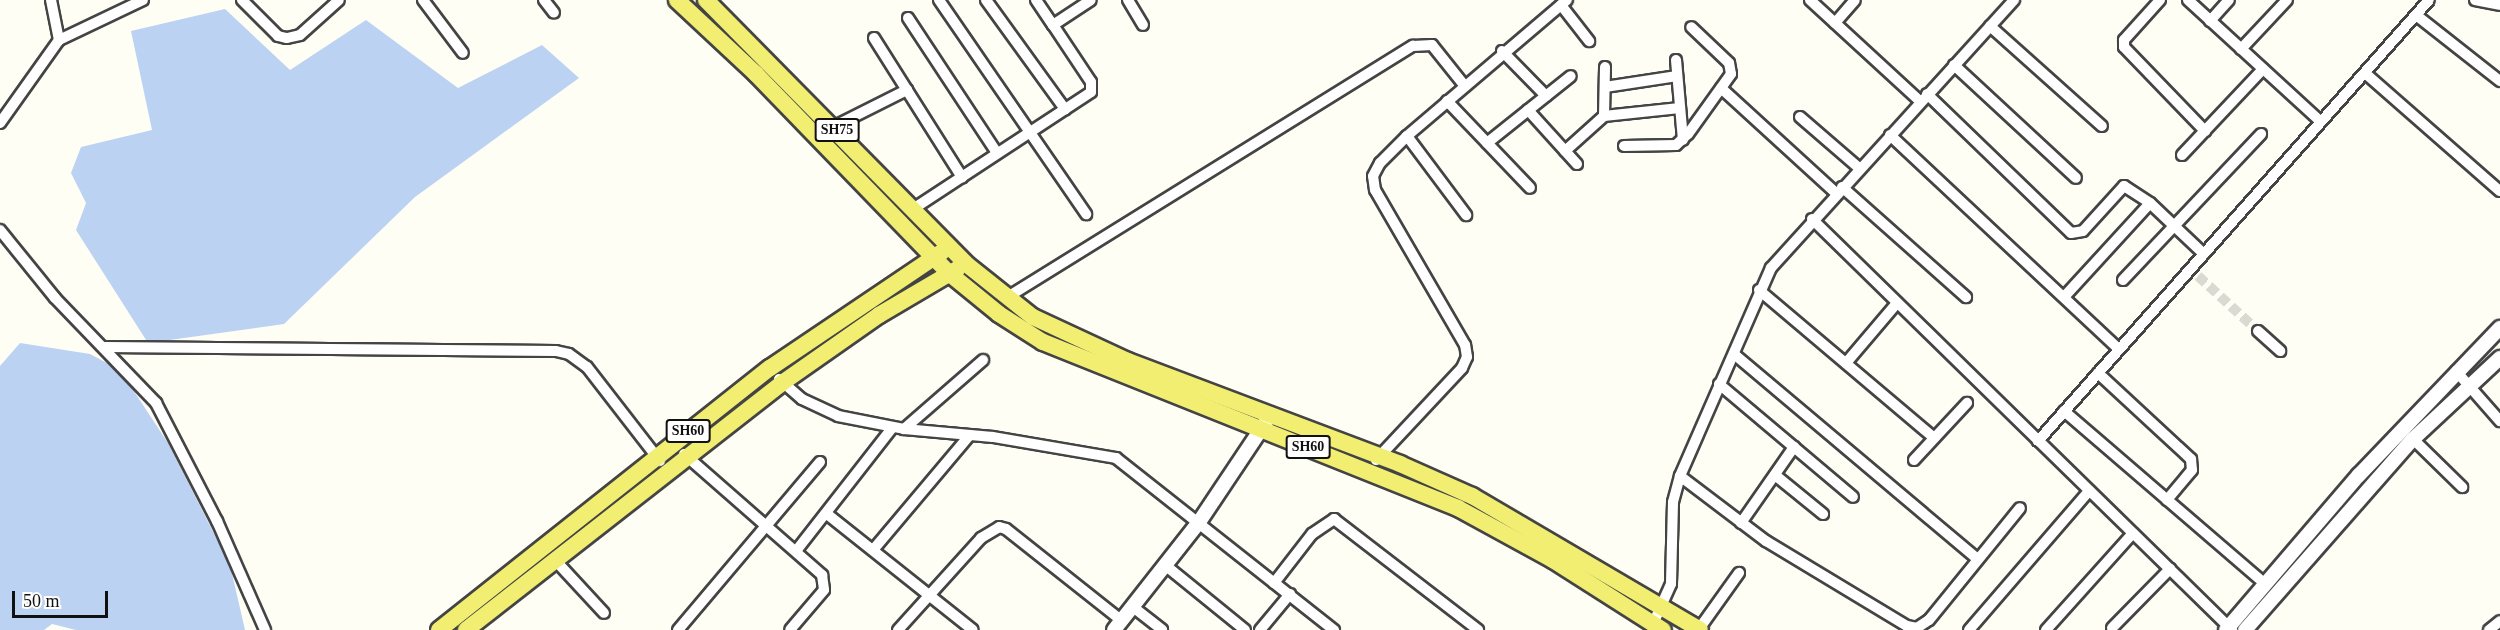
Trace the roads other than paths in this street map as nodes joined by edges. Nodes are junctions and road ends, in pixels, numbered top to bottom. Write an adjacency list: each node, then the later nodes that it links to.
1 (51, 0): 35 (street)
2 (142, 0): 35 (street)
3 (242, 0): 4 (street)
4 (339, 0)
5 (423, 0): 39 (street)
6 (544, 0): 25 (street)
7 (677, 0): 93 (main road, SH75)
8 (706, 0): 64 (main road, SH75)
9 (939, 0): 67 (street)
10 (986, 0): 58 (street)
11 (1036, 0): 30 (street)
12 (1091, 0): 30 (street)
13 (1128, 0): 31 (street)
14 (1810, 0): 29 (street)
15 (1855, 0): 29 (street)
16 (2013, 0): 32 (street)
17 (2160, 0): 66 (street)
18 (2188, 0): 28 (street)
19 (2229, 0): 28 (street)
20 (2287, 0): 37 (street)
21 (2429, 0): 26 (street)
22 (2475, 0): 24 (street)
23 (1564, 3): 36 (street); 38 (street)
24 (2500, 5)
25 (554, 13)
26 (2416, 15): 44 (street); 47 (street)
27 (908, 18): 75 (street)
28 (2210, 21): 37 (street)
29 (1835, 23): 53 (street)
30 (1053, 25): 58 (street)
31 (1143, 25)
32 (1990, 26): 41 (street); 65 (street)
33 (1691, 27): 50 (street)
34 (874, 38): 51 (street)
35 (59, 40): 55 (street)
36 (1588, 41)
37 (2241, 49): 43 (street)
38 (1502, 51): 48 (street); 52 (street)
39 (463, 53)
40 (1676, 60): 46 (street)
41 (1954, 65): 53 (street); 80 (street)
42 (1605, 67): 49 (street)
43 (2263, 69): 62 (street); 66 (street)
44 (2365, 73): 62 (street); 83 (street)
45 (1571, 76): 52 (street)
46 (1677, 76): 49 (street); 57 (street)
47 (2500, 81)
48 (1464, 85): 54 (street); 100 (street)
49 (1605, 87): 60 (street)
50 (1721, 88): 71 (street); 82 (street)
51 (907, 90): 64 (street); 79 (street)
52 (1546, 96): 59 (street)
53 (1924, 98): 69 (street); 84 (street)
54 (1447, 101): 70 (street); 72 (street)
55 (14, 103): 56 (street); 63 (street)
56 (0, 105)
57 (1680, 108): 60 (street); 71 (street)
58 (1065, 109): 67 (street)
59 (1528, 110): 72 (street); 74 (street)
60 (1604, 116): 74 (street)
61 (1800, 117): 78 (street)
62 (2321, 122): 92 (street)
63 (0, 123)
64 (833, 126): 85 (main road, SH75)
65 (2102, 126)
66 (2205, 131): 76 (street)
67 (1030, 132): 75 (street); 86 (street)
68 (2261, 134): 89 (street)
69 (1890, 135): 78 (street); 99 (street)
70 (1407, 136): 87 (street); 133 (street)
71 (1683, 140): 73 (street)
72 (1486, 143): 81 (street)
73 (1624, 146)
74 (1565, 151): 77 (street)
75 (998, 153): 79 (street)
76 (2182, 155)
77 (1576, 164)
78 (1859, 168): 82 (street)
79 (962, 177): 85 (street)
80 (2076, 178)
81 (1530, 188)
82 (1839, 190): 88 (street); 98 (street)
83 (2500, 191)
84 (2150, 203): 89 (street); 99 (street)
85 (913, 209): 91 (main road, SH75)
86 (1086, 214)
87 (1466, 215)
88 (1812, 219): 97 (street); 101 (street)
89 (2174, 225): 92 (street); 96 (street)
90 (0, 231): 104 (street)
91 (949, 247): 93 (main road, SH60); 94 (main road, SH75)
92 (2204, 254): 105 (street)
93 (934, 258): 95 (main road, SH75); 111 (main road, SH60)
94 (965, 263): 95 (main road, SH60); 100 (main road, SH60)
95 (950, 274): 114 (main road, SH60); 120 (main road, SH60)
96 (2123, 280)
97 (1759, 290): 107 (street); 110 (street)
98 (1966, 297)
99 (2064, 297): 105 (street)
100 (1006, 298): 120 (main road, SH60)
101 (1897, 303): 110 (street); 126 (street)
102 (2500, 328): 112 (street)
103 (2258, 331): 106 (street)
104 (105, 347): 129 (street); 167 (street)
105 (2119, 349): 113 (street)
106 (2280, 351)
107 (1734, 354): 115 (street); 150 (street)
108 (2500, 358): 116 (street)
109 (983, 360): 122 (street)
110 (1846, 363): 124 (street)
111 (770, 368): 114 (street); 127 (main road, SH60)
112 (2456, 371): 116 (street); 156 (street)
113 (2098, 374): 118 (street); 140 (street)
114 (782, 383): 121 (street); 130 (main road, SH60)
115 (1719, 384): 128 (street); 136 (street)
116 (2470, 386): 119 (street); 125 (street)
117 (1967, 403): 124 (street)
118 (2064, 411): 126 (street); 140 (street)
119 (2500, 421)
120 (1266, 422): 133 (main road, SH60); 144 (street)
121 (893, 427): 122 (street); 142 (street)
122 (904, 429): 123 (street)
123 (970, 435): 144 (street); 149 (street)
124 (1934, 438): 131 (street)
125 (2413, 439): 137 (street); 182 (street)
126 (2038, 441): 138 (street)
127 (673, 443): 129 (main road, SH60); 130 (street)
128 (1794, 447): 135 (street); 139 (street)
129 (656, 456): 134 (street); 168 (main road, SH60)
130 (687, 457): 134 (main road, SH60); 146 (street)
131 (1914, 460)
132 (820, 462): 146 (street)
133 (1373, 463): 159 (main road, SH60); 164 (main road, SH60)
134 (668, 471): 151 (main road, SH60)
135 (1775, 475): 143 (street); 145 (street)
136 (1680, 476): 145 (street); 159 (street)
137 (2462, 487)
138 (2089, 491): 147 (street); 180 (street)
139 (1853, 498)
140 (2167, 500): 156 (street)
141 (2020, 507): 150 (street)
142 (827, 514): 148 (street); 149 (street)
143 (1823, 514)
144 (1198, 522): 152 (street); 155 (street)
145 (1741, 522): 150 (street)
146 (768, 526): 148 (street); 170 (street)
147 (2133, 533): 153 (street); 181 (street)
148 (796, 550): 171 (street)
149 (873, 550): 158 (street)
150 (1976, 558)
151 (555, 560): 161 (street); 169 (main road, SH60)
152 (1165, 565): 160 (street); 175 (street)
153 (2170, 569): 165 (street); 166 (street)
154 (1738, 573): 179 (street)
155 (1274, 583): 157 (street); 178 (street)
156 (2265, 585): 166 (street)
157 (1290, 594): 176 (street); 177 (street)
158 (929, 596): 163 (street); 172 (street); 173 (street)
159 (1664, 606): 164 (street); 179 (main road, SH60)
160 (1133, 607): 163 (street); 174 (street)
161 (604, 613)
162 (2500, 621): 183 (street)
163 (1118, 625)
164 (1658, 627)
165 (2112, 628)
166 (2229, 629)
167 (265, 630)
168 (439, 630)
169 (466, 630)
170 (678, 630)
171 (790, 630)
172 (898, 630)
173 (973, 630)
174 (1162, 630)
175 (1245, 630)
176 (1260, 630)
177 (1334, 630)
178 (1478, 630)
179 (1700, 630)
180 (1969, 630)
181 (2046, 630)
182 (2245, 630)
183 (2489, 630)

